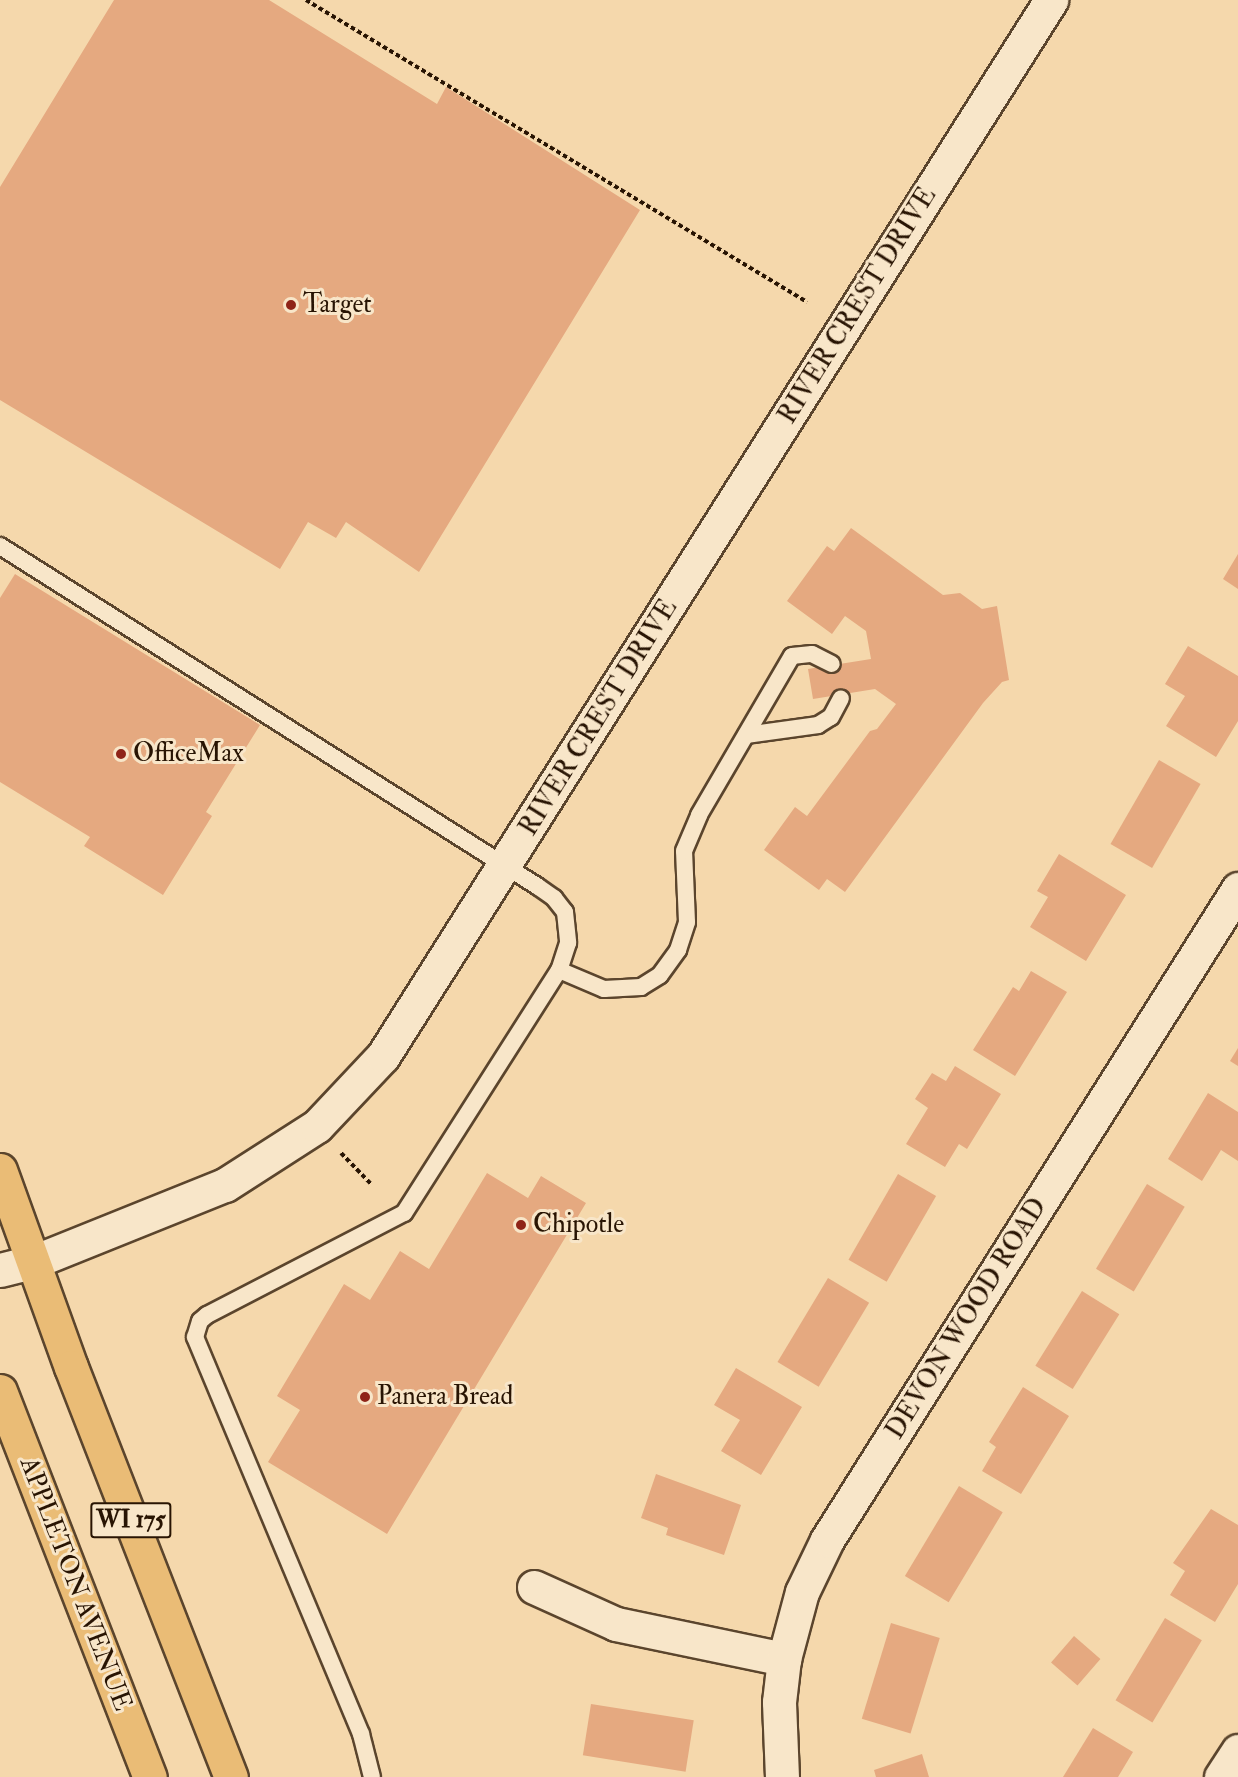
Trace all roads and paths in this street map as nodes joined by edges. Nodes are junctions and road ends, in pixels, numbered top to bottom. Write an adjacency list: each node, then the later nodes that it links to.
1 (306, 0): 3 (path)
2 (1051, 0): 8 (street, RIVER CREST DRIVE)
3 (807, 302)
4 (0, 546): 8 (lane)
5 (832, 664): 7 (lane)
6 (841, 698): 7 (lane)
7 (746, 735): 10 (lane)
8 (506, 867): 10 (lane); 14 (street, RIVER CREST DRIVE)
9 (1238, 889): 18 (street, DEVON WOOD ROAD)
10 (559, 970): 21 (lane)
11 (341, 1153): 13 (path)
12 (0, 1170): 14 (main road, WI 175)
13 (371, 1184)
14 (33, 1262): 15 (street, RIVER CREST DRIVE); 20 (main road, WI 175)
15 (0, 1270)
16 (0, 1391): 19 (main road, APPLETON AVENUE / WI 175)
17 (534, 1587): 18 (street)
18 (784, 1659): 22 (street, DEVON WOOD ROAD)
19 (150, 1777)
20 (231, 1777)
21 (372, 1777)
22 (782, 1777)

